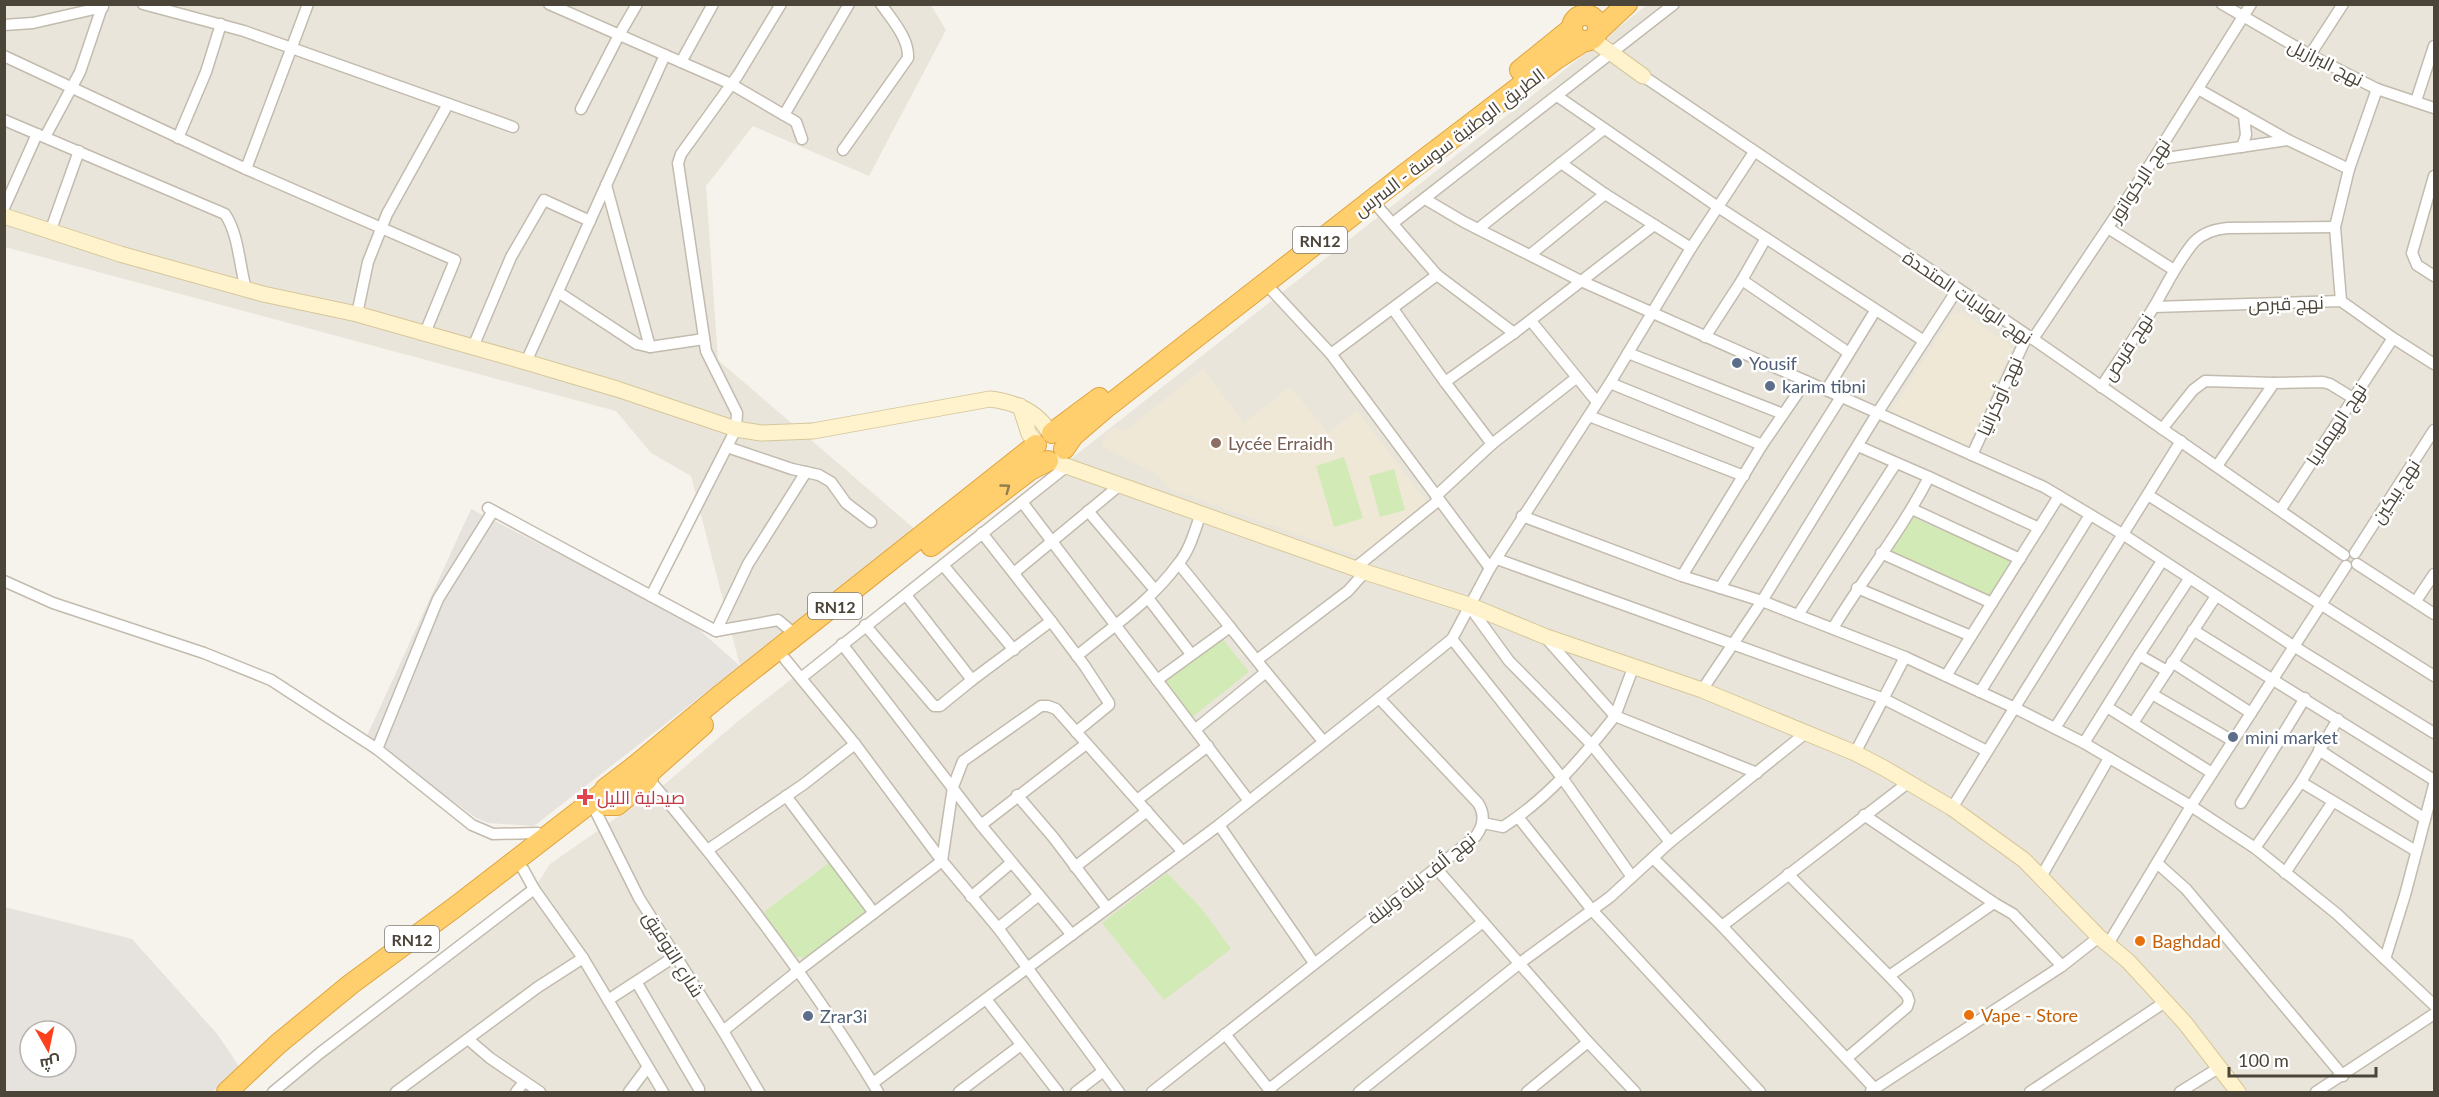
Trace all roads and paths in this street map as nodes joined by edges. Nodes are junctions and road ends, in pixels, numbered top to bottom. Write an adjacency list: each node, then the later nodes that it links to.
1 (143, 4): 16 (street)
2 (308, 4): 21 (street)
3 (549, 4): 19 (street)
4 (637, 4): 19 (street)
5 (713, 4): 26 (street)
6 (781, 4): 28 (street)
7 (849, 4): 37 (street)
8 (881, 4): 47 (street)
9 (1627, 4): 18 (highway, الطريق الوطنية سوسة - السرس / RN12)
10 (1674, 4): 22 (street)
11 (2222, 4): 15 (street, نهج البرازيل)
12 (2251, 4): 15 (street, نهج الإكواتور)
13 (2343, 4): 24 (street)
14 (103, 6): 17 (street); 29 (street)
15 (2243, 18): 24 (street, نهج البرازيل); 30 (street, نهج الإكواتور)
16 (221, 24): 21 (street); 43 (street)
17 (4, 25)
18 (1590, 27): 22 (street, نهج الولايات المتحدة); 58 (highway, الطريق الوطنية سوسة - السرس / RN12); 124 (highway, الطريق الوطنية سوسة - السرس / RN12)
19 (619, 35): 23 (street); 36 (street)
20 (2434, 46): 33 (street)
21 (292, 47): 34 (street); 52 (street)
22 (1612, 53): 27 (street, نهج الولايات المتحدة); 32 (street)
23 (665, 55): 26 (street); 55 (street)
24 (2310, 55): 31 (street, نهج البرازيل)
25 (4, 56): 29 (street)
26 (681, 62): 28 (street)
27 (1643, 76): 49 (street, نهج الولايات المتحدة)
28 (731, 84): 37 (street); 94 (street)
29 (73, 87): 42 (street); 43 (street)
30 (2198, 88): 38 (street); 50 (street, نهج الإكواتور)
31 (2377, 89): 33 (street, نهج البرازيل); 53 (street)
32 (1557, 96): 41 (street); 57 (street)
33 (2416, 101): 35 (street, نهج البرازيل)
34 (448, 104): 40 (street); 66 (street)
35 (2434, 108)
36 (581, 109)
37 (784, 115): 44 (street)
38 (2244, 115): 45 (street); 46 (street)
39 (4, 120): 42 (street)
40 (513, 127)
41 (1604, 129): 51 (street); 59 (street)
42 (41, 135): 48 (street); 60 (street)
43 (178, 138): 52 (street)
44 (802, 139)
45 (2288, 140): 46 (street); 53 (street)
46 (2242, 147): 50 (street)
47 (843, 150)
48 (79, 152): 69 (street); 79 (street)
49 (1754, 152): 59 (street); 80 (street, نهج الولايات المتحدة)
50 (2152, 160): 67 (street, نهج الإكواتور)
51 (1561, 163): 56 (street); 68 (street)
52 (246, 169): 66 (street)
53 (2349, 169): 65 (street)
54 (2434, 176): 75 (street)
55 (606, 185): 62 (street); 97 (street)
56 (1605, 194): 64 (street); 72 (street)
57 (1425, 199): 63 (street); 68 (street)
58 (1372, 200): 63 (street); 78 (highway, الطريق الوطنية سوسة - السرس / RN12)
59 (1718, 207): 70 (street); 71 (street)
60 (4, 208)
61 (4, 216): 69 (street)
62 (590, 221): 81 (street); 96 (street)
63 (1393, 223): 74 (street)
64 (1654, 225): 71 (street); 77 (street)
65 (2335, 227): 73 (street, نهج قربص); 82 (street)
66 (382, 228): 87 (street); 89 (street)
67 (2108, 228): 73 (street); 92 (street, نهج الإكواتور)
68 (1478, 229): 72 (street)
69 (50, 232): 79 (street)
70 (1766, 238): 76 (street); 85 (street)
71 (1692, 248): 86 (street)
72 (1530, 255): 77 (street)
73 (2174, 270): 83 (street, نهج قربص)
74 (1437, 275): 84 (street); 90 (street)
75 (2434, 276)
76 (1742, 280): 91 (street); 99 (street)
77 (1581, 281): 86 (street); 88 (street)
78 (1266, 284): 100 (street); 124 (highway, الطريق الوطنية سوسة - السرس / RN12)
79 (246, 289): 87 (street)
80 (1957, 290): 92 (street, نهج الولايات المتحدة); 95 (street)
81 (558, 292): 97 (street); 101 (street)
82 (2341, 301): 83 (street, نهج قبرص); 93 (street, نهج قبرص)
83 (2154, 307): 108 (street, نهج قربص)
84 (1393, 309): 100 (street); 105 (street)
85 (1875, 311): 95 (street); 99 (street)
86 (1652, 313): 91 (street); 98 (street)
87 (357, 314): 89 (street)
88 (1531, 321): 90 (street); 103 (street)
89 (425, 333): 96 (street)
90 (1514, 333): 105 (street)
91 (1705, 337): 104 (street)
92 (2030, 338): 108 (street, نهج الولايات المتحدة); 125 (street, نهج أوكرانيا)
93 (2393, 338): 102 (street, نهج قبرص); 111 (street, نهج الهيملايا)
94 (704, 339): 97 (street); 116 (street)
95 (1924, 341): 113 (street)
96 (473, 347): 101 (street)
97 (650, 347)
98 (1628, 353): 106 (street); 114 (street)
99 (1849, 353): 109 (street)
100 (1331, 354): 134 (street)
101 (526, 362): 116 (street)
102 (2434, 364)
103 (1576, 378): 112 (street); 120 (street)
104 (1806, 381): 109 (street); 114 (street)
105 (1445, 382): 120 (street)
106 (1610, 383): 112 (street); 121 (street)
107 (2274, 383): 111 (street); 117 (street); 127 (street)
108 (2101, 387): 117 (street, نهج الولايات المتحدة)
109 (1827, 389): 110 (street)
110 (1841, 397): 113 (street); 161 (street)
111 (2353, 398): 137 (street, نهج الهيملايا)
112 (1597, 402): 115 (street)
113 (1878, 412): 122 (street); 125 (street)
114 (1783, 414): 121 (street)
115 (1589, 416): 129 (street); 141 (street)
116 (736, 429): 123 (street); 124 (street)
117 (2162, 429): 119 (street, نهج الولايات المتحدة)
118 (2434, 430): 150 (street, نهج بيكين)
119 (2181, 441): 127 (street, نهج الولايات المتحدة); 132 (street)
120 (1492, 444): 134 (street)
121 (1762, 445): 129 (street)
122 (1858, 446): 126 (street); 167 (street)
123 (728, 447): 128 (street); 165 (street)
124 (1052, 449): 131 (street); 135 (street); 181 (highway, الطريق الوطنية سوسة - السرس / RN12); 193 (highway, الطريق الوطنية سوسة - السرس / RN12, one-way to 124)
125 (1972, 455): 133 (street)
126 (1896, 463): 130 (street); 173 (street)
127 (2217, 466): 137 (street, نهج الولايات المتحدة)
128 (806, 472): 142 (street); 180 (street)
129 (1744, 476): 158 (street)
130 (1929, 477): 136 (street); 143 (street)
131 (1120, 485): 138 (street); 139 (street)
132 (2148, 495): 145 (street); 171 (street)
133 (2059, 496): 140 (street); 143 (street)
134 (1437, 498): 154 (street); 155 (street)
135 (1022, 502): 144 (street); 146 (street)
136 (1912, 509): 147 (street); 149 (street)
137 (2281, 509): 150 (street, نهج الولايات المتحدة)
138 (1088, 511): 146 (street); 163 (street)
139 (1201, 513): 152 (street); 155 (street)
140 (2090, 515): 145 (street); 205 (street)
141 (1522, 516): 148 (street); 158 (street)
142 (871, 522)
143 (2039, 528): 149 (street)
144 (982, 533): 153 (street); 156 (street)
145 (2124, 535): 151 (street); 211 (street)
146 (1051, 540): 156 (street); 175 (street)
147 (1881, 554): 162 (street); 169 (street)
148 (1497, 559): 154 (street); 186 (street)
149 (2020, 559): 169 (street)
150 (2351, 559): 168 (street, نهج الولايات المتحدة); 171 (street, نهج بيكين)
151 (2162, 561): 159 (street); 216 (street)
152 (1179, 564): 163 (street); 177 (street)
153 (943, 565): 164 (street); 188 (street)
154 (1490, 568): 170 (street)
155 (1360, 570): 170 (street); 194 (street)
156 (1015, 572): 174 (street)
157 (2434, 574): 168 (street)
158 (1682, 576): 161 (street)
159 (2189, 579): 166 (street); 190 (street)
160 (4, 581): 228 (street)
161 (1720, 588): 167 (street)
162 (1857, 588): 178 (street); 183 (street)
163 (1151, 594): 175 (street); 189 (street)
164 (906, 595): 176 (street); 201 (street)
165 (651, 596): 180 (street); 228 (street)
166 (2216, 596): 179 (street); 187 (street)
167 (1762, 601): 173 (street); 186 (street)
168 (2416, 601): 172 (street, نهج الولايات المتحدة)
169 (1992, 603): 183 (street)
170 (1469, 605): 182 (street); 184 (street); 226 (street)
171 (2321, 605): 187 (street, نهج بيكين); 199 (street)
172 (2432, 611)
173 (1798, 615): 178 (street)
174 (1051, 621): 188 (street); 191 (street)
175 (1115, 624): 191 (street); 202 (street)
176 (865, 625): 185 (street); 201 (street)
177 (1230, 627): 189 (street); 194 (street)
178 (1833, 628): 192 (street)
179 (2193, 630): 195 (street); 203 (street)
180 (716, 631): 181 (street)
181 (797, 636): 233 (highway, الطريق الوطنية سوسة - السرس / RN12)
182 (1545, 636): 196 (street); 213 (street)
183 (1971, 636): 198 (street)
184 (1452, 639): 207 (street); 236 (street)
185 (842, 644): 200 (street); 241 (street)
186 (1731, 645): 204 (street); 208 (street)
187 (2295, 647): 203 (street, نهج بيكين); 220 (street)
188 (1014, 650): 201 (street)
189 (1191, 654): 202 (street)
190 (2139, 655): 195 (street); 210 (street)
191 (1077, 656): 218 (street)
192 (1905, 657): 198 (street); 208 (street)
193 (785, 659): 200 (street); 233 (highway, الطريق الوطنية سوسة - السرس / RN12)
194 (1257, 660): 197 (street)
195 (2169, 667): 206 (street); 212 (street)
196 (1633, 668): 204 (street); 213 (street)
197 (1266, 672): 217 (street); 221 (street)
198 (1946, 676): 205 (street)
199 (2434, 676)
200 (801, 678): 224 (street)
201 (972, 680)
202 (1157, 680): 217 (street)
203 (2272, 680): 209 (street); 212 (street, نهج بيكين)
204 (1702, 690): 219 (street)
205 (1980, 693): 211 (street)
206 (2152, 694): 215 (street); 222 (street)
207 (1379, 698): 221 (street); 255 (street, نهج ألف ليلة وليلة)
208 (1882, 698): 230 (street); 231 (street)
209 (2306, 698): 214 (street); 246 (street)
210 (2107, 707): 215 (street); 223 (street)
211 (2015, 708): 216 (street); 230 (street)
212 (2251, 713): 222 (street, نهج بيكين)
213 (1615, 716): 226 (street); 234 (street)
214 (2338, 719): 229 (street); 237 (street)
215 (2133, 723): 235 (street)
216 (2055, 728): 223 (street)
217 (1196, 729): 227 (street)
218 (1076, 732): 225 (street); 241 (street)
219 (1807, 732): 231 (street); 234 (street)
220 (2434, 733)
221 (1323, 741): 245 (street)
222 (2233, 741): 235 (street, نهج بيكين)
223 (2084, 743): 232 (street)
224 (855, 744): 243 (street); 265 (street)
225 (1086, 744): 242 (street); 244 (street)
226 (1592, 745): 236 (street); 259 (street)
227 (1208, 746): 244 (street); 245 (street)
228 (377, 749): 258 (street)
229 (2319, 750): 239 (street); 253 (street)
230 (1987, 752): 250 (street)
231 (1855, 753): 238 (street)
232 (2109, 758): 249 (street); 273 (street)
233 (644, 772): 247 (highway, RN12); 261 (street)
234 (1757, 773): 259 (street)
235 (2212, 773): 249 (street, نهج بيكين)
236 (1563, 778): 254 (street); 274 (street)
237 (2434, 780)
238 (1909, 782): 250 (street); 252 (street)
239 (2301, 782): 248 (street); 260 (street)
240 (2434, 785): 253 (street)
241 (954, 787): 256 (street); 265 (street)
242 (1017, 795): 256 (street); 268 (street)
243 (786, 796): 261 (street); 281 (street)
244 (1137, 800): 251 (street)
245 (1249, 801): 257 (street)
246 (2241, 802)
247 (602, 803): 258 (highway, RN12); 270 (highway, RN12); 287 (street, شارع التوفيق)
248 (2332, 803): 263 (street); 271 (street)
249 (2191, 806): 260 (street); 267 (street, نهج بيكين)
250 (1952, 808): 273 (street)
251 (1147, 811): 262 (street); 268 (street)
252 (1864, 815): 272 (street); 278 (street)
253 (2429, 816): 263 (street)
254 (1518, 817): 255 (street); 280 (street)
255 (1483, 823): 269 (street, نهج ألف ليلة وليلة)
256 (981, 825): 266 (street)
257 (1219, 825): 262 (street); 290 (street)
258 (544, 838): 317 (highway, RN12)
259 (1670, 842): 264 (street)
260 (2255, 848): 271 (street)
261 (709, 849): 293 (street)
262 (1182, 850): 279 (street)
263 (2416, 851): 289 (street)
264 (1653, 858): 274 (street); 283 (street)
265 (942, 861): 277 (street); 281 (street)
266 (1011, 863): 276 (street); 277 (street)
267 (2157, 863): 286 (street, نهج بيكين); 311 (street)
268 (1075, 867): 279 (street)
269 (1436, 868): 282 (street); 290 (street, نهج ألف ليلة وليلة)
270 (523, 869): 275 (street); 318 (highway, RN12)
271 (2285, 873): 289 (street)
272 (1788, 874): 283 (street); 295 (street)
273 (2041, 877): 286 (street)
274 (1632, 878): 280 (street)
275 (534, 889): 288 (street); 319 (street)
276 (1039, 895): 284 (street); 285 (street)
277 (971, 897): 284 (street)
278 (1994, 903): 292 (street); 295 (street)
279 (1107, 908): 285 (street)
280 (1592, 910): 291 (street); 334 (street)
281 (874, 913): 293 (street)
282 (1483, 922): 291 (street); 315 (street)
283 (1722, 926): 307 (street)
284 (998, 928): 294 (street)
285 (1072, 935): 294 (street)
286 (2104, 940): 292 (street, نهج بيكين); 299 (street)
287 (674, 957): 296 (street); 302 (street, شارع التوفيق)
288 (583, 958): 298 (street); 304 (street)
289 (2385, 959): 300 (street)
290 (1314, 963): 303 (street, نهج ألف ليلة وليلة)
291 (1520, 963): 305 (street); 331 (street)
292 (2062, 966): 316 (street, نهج بيكين)
293 (799, 970): 302 (street); 313 (street)
294 (1027, 970): 297 (street); 310 (street)
295 (1889, 976): 307 (street)
296 (637, 983): 298 (street); 314 (street)
297 (986, 999): 306 (street); 313 (street)
298 (608, 1000): 309 (street)
299 (2165, 1002): 308 (street); 335 (street)
300 (2434, 1005)
301 (2434, 1014): 311 (street)
302 (723, 1031): 325 (street, شارع التوفيق)
303 (1225, 1034): 315 (street); 330 (street, نهج ألف ليلة وليلة)
304 (469, 1040): 312 (street); 320 (street)
305 (1588, 1042): 332 (street); 333 (street)
306 (1021, 1045): 326 (street); 327 (street)
307 (1847, 1058): 316 (street)
308 (2220, 1067): 336 (street); 337 (street)
309 (647, 1068): 323 (street); 324 (street)
310 (1102, 1071): 328 (street); 329 (street)
311 (2343, 1076): 338 (street)
312 (524, 1082): 321 (street); 322 (street)
313 (875, 1088)
314 (699, 1089)
315 (1270, 1091)
316 (1872, 1091)
317 (227, 1092)
318 (245, 1092)
319 (273, 1092)
320 (396, 1092)
321 (516, 1092)
322 (540, 1092)
323 (629, 1092)
324 (663, 1092)
325 (759, 1092)
326 (959, 1092)
327 (1058, 1092)
328 (1076, 1092)
329 (1119, 1092)
330 (1152, 1092)
331 (1359, 1092)
332 (1527, 1092)
333 (1635, 1092)
334 (1761, 1092)
335 (2030, 1092)
336 (2180, 1092)
337 (2238, 1092)
338 (2316, 1092)

